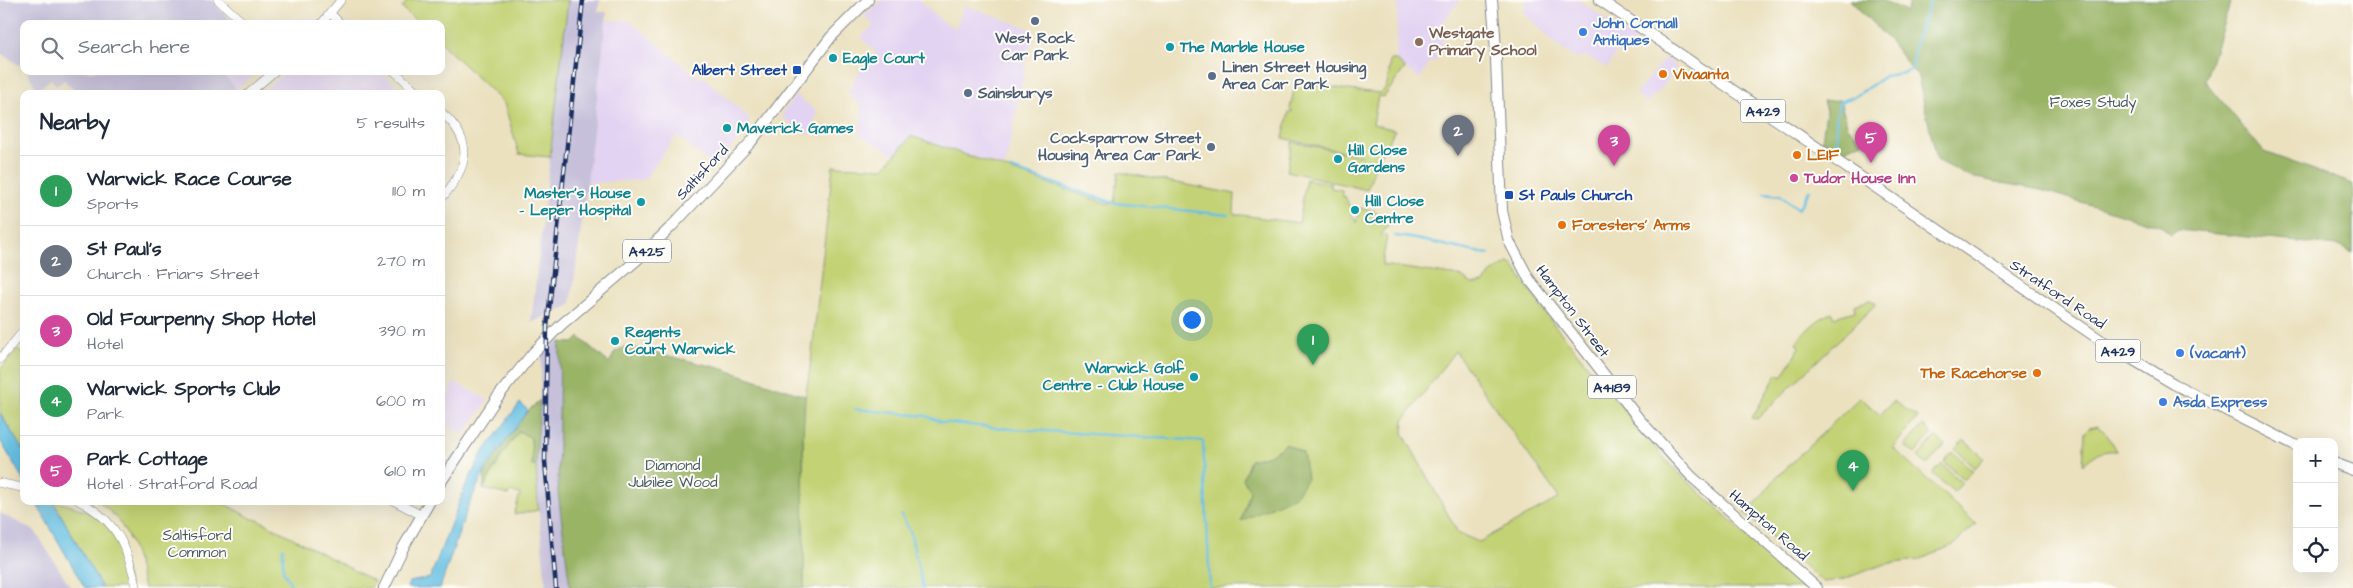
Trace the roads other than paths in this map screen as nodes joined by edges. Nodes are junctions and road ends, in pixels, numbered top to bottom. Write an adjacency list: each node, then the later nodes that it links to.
1 (218, 0): 7 (street)
2 (341, 0): 6 (street)
3 (868, 0): 21 (main road, Saltisford / A425)
4 (1492, 0): 23 (main road, Hampton Street / A4189)
5 (1600, 0): 18 (main road, Stratford Road / A429)
6 (330, 14): 8 (street); 9 (street)
7 (240, 20)
8 (325, 20)
9 (337, 20)
10 (271, 75): 12 (street)
11 (399, 75): 13 (street)
12 (253, 90)
13 (415, 90)
14 (445, 116): 15 (street)
15 (445, 194)
16 (20, 335): 17 (street)
17 (0, 359)
18 (2293, 444)
19 (2338, 464): 20 (main road)
20 (2353, 470)
21 (445, 476)
22 (0, 483): 24 (street)
23 (1700, 484): 31 (main road, Hampton Road / A4189)
24 (20, 487)
25 (86, 505): 29 (street)
26 (402, 505): 28 (street)
27 (427, 505): 28 (main road)
28 (421, 515): 30 (main road)
29 (137, 588)
30 (384, 588)
31 (1817, 588)

